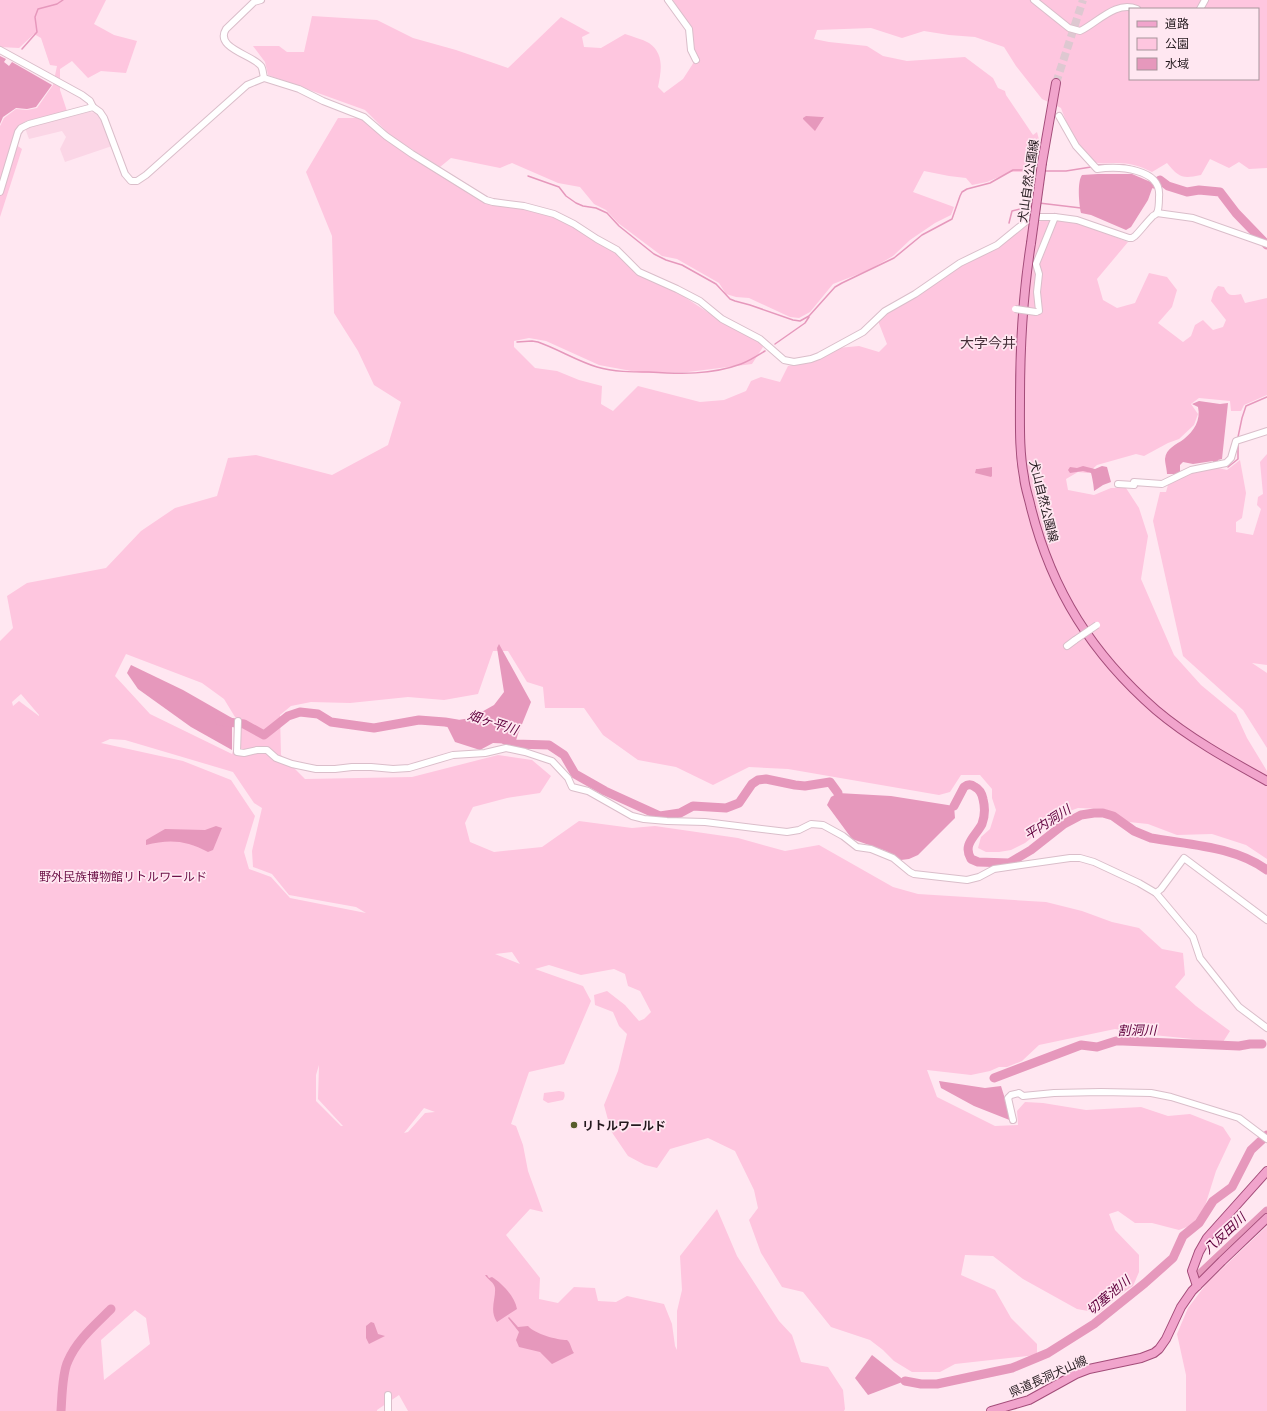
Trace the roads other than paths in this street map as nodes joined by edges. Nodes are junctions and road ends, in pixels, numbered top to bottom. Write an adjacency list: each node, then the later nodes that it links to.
1 (261, 0): 4 (street)
2 (668, 0): 7 (street)
3 (1034, 0): 5 (street)
4 (254, 1): 8 (street)
5 (1135, 8)
6 (0, 50): 10 (street)
7 (696, 60)
8 (264, 78): 10 (street); 14 (street)
9 (1056, 83): 22 (main road, 犬山自然公園線, bridge)
10 (93, 107): 12 (street)
11 (1059, 116): 13 (street)
12 (0, 192)
13 (1157, 213): 14 (street); 15 (street)
14 (1055, 217): 16 (street, bridge)
15 (1266, 244)
16 (1015, 309)
17 (1267, 431): 18 (street)
18 (1118, 484)
19 (1097, 625): 20 (street, bridge)
20 (1067, 646)
21 (238, 724): 23 (street)
22 (1267, 781)
23 (1156, 893): 24 (street); 25 (street)
24 (1267, 920)
25 (1267, 1028)
26 (1013, 1120): 27 (street)
27 (1266, 1138)
28 (1267, 1171): 30 (main road)
29 (1267, 1218): 30 (main road, 県道長洞犬山線)
30 (1197, 1286): 33 (main road, 県道長洞犬山線)
31 (388, 1396): 32 (street)
32 (388, 1411)
33 (991, 1411)

